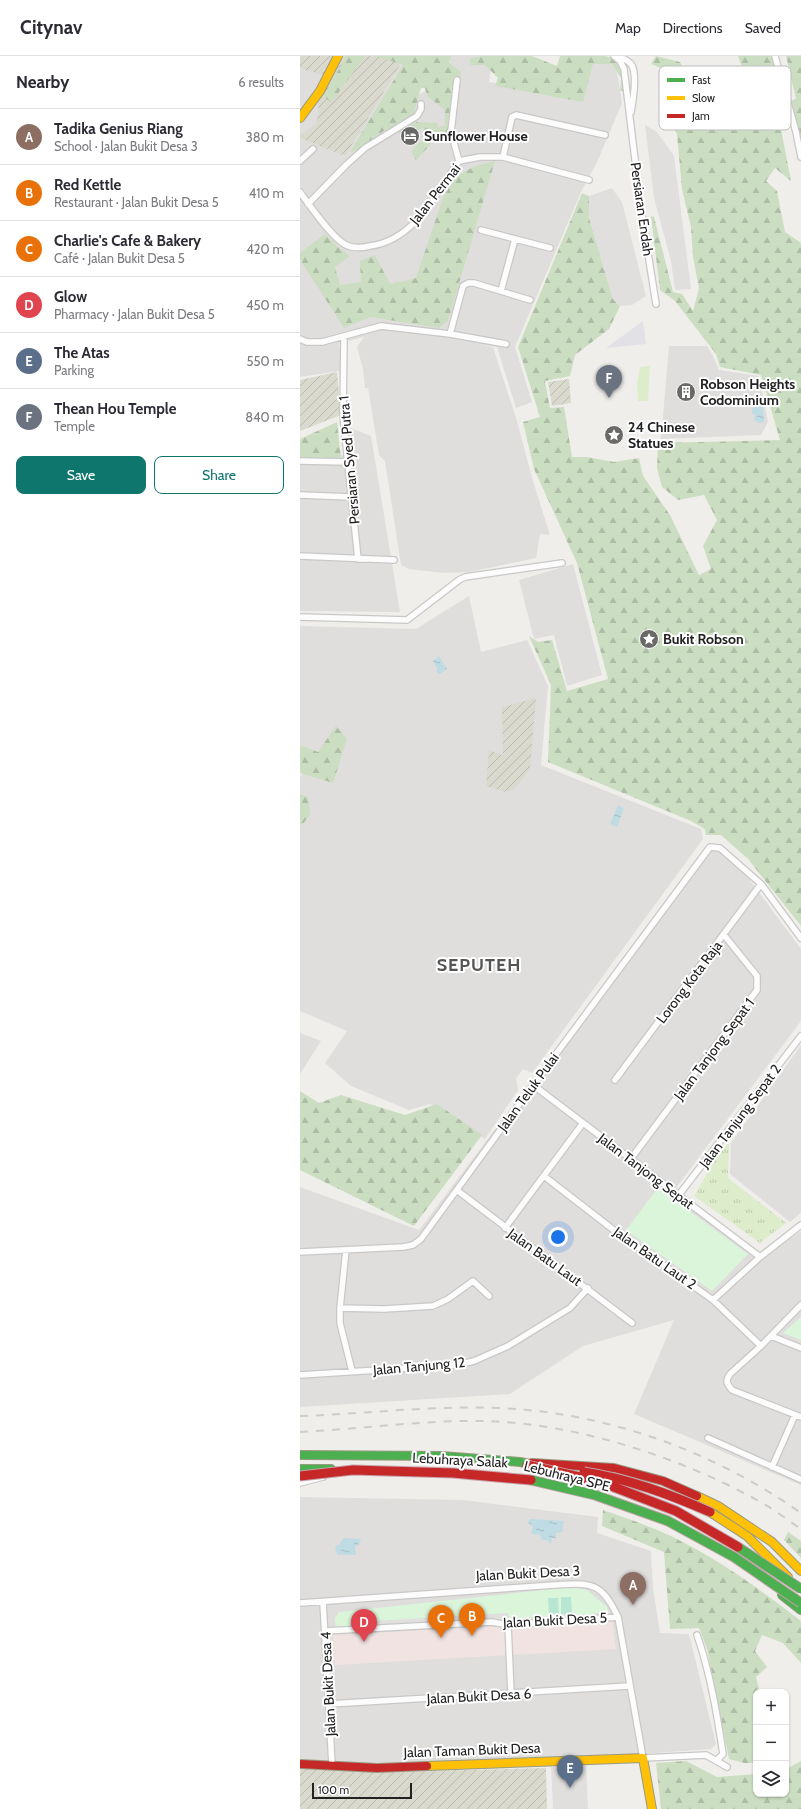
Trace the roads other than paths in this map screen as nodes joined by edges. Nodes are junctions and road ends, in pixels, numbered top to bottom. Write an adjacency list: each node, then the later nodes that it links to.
1 (338, 56): 9 (main road)
2 (616, 56): 7 (street, Persiaran Endah); 7 (street, Persiaran Endah)
3 (774, 56): 4 (street)
4 (777, 66)
5 (457, 80): 15 (street)
6 (421, 104): 18 (street)
7 (631, 114): 24 (street, Persiaran Endah)
8 (791, 115): 12 (street)
9 (300, 118)
10 (605, 135): 13 (street)
11 (313, 149): 14 (street)
12 (801, 157)
13 (503, 158): 15 (street, Jalan Permai); 16 (street, Jalan Permai)
14 (300, 161)
15 (459, 161): 18 (street, Jalan Permai)
16 (589, 180)
17 (300, 192): 18 (street, Jalan Permai)
18 (308, 204)
19 (481, 230): 20 (street)
20 (516, 239): 21 (street); 22 (street)
21 (550, 248)
22 (501, 291): 23 (street); 25 (street)
23 (530, 300)
24 (656, 304)
25 (450, 334): 26 (street); 28 (street)
26 (344, 336): 27 (street); 30 (street, Persiaran Syed Putra 1)
27 (300, 339)
28 (506, 344)
29 (300, 461): 30 (street)
30 (348, 462): 32 (street, Persiaran Syed Putra 1)
31 (300, 495): 32 (street)
32 (352, 497): 34 (street, Persiaran Syed Putra 1)
33 (300, 556): 34 (street)
34 (358, 559): 35 (street)
35 (394, 560)
36 (562, 563): 37 (street)
37 (300, 617)
38 (761, 884): 39 (street, Lorong Kota Raja); 40 (street); 43 (street, Jalan Teluk Pulai)
39 (724, 935): 42 (street, Lorong Kota Raja); 45 (street, Jalan Tanjong Sepat 1)
40 (801, 938)
41 (801, 1036): 48 (street, Jalan Tanjung Sepat 2)
42 (616, 1080)
43 (533, 1086): 44 (street, Jalan Tanjong Sepat); 47 (street, Jalan Teluk Pulai)
44 (583, 1123): 45 (street, Jalan Tanjong Sepat); 46 (street)
45 (630, 1160): 48 (street, Jalan Tanjong Sepat)
46 (544, 1176): 50 (street); 56 (street, Jalan Batu Laut 2)
47 (458, 1191): 50 (street, Jalan Batu Laut); 51 (street, Jalan Teluk Pulai)
48 (678, 1196): 53 (street, Jalan Tanjong Sepat)
49 (801, 1225): 53 (street)
50 (505, 1228): 54 (street, Jalan Batu Laut)
51 (346, 1250): 52 (street, Jalan Teluk Pulai); 58 (street)
52 (300, 1252)
53 (760, 1257): 56 (street)
54 (588, 1288): 59 (street, Jalan Batu Laut); 63 (street, Jalan Tanjung 12)
55 (489, 1296): 58 (street)
56 (713, 1300): 61 (street, Jalan Batu Laut 2)
57 (801, 1305): 60 (street)
58 (340, 1308): 63 (street)
59 (632, 1323)
60 (771, 1336): 61 (street); 62 (street)
61 (761, 1346): 65 (street)
62 (801, 1348)
63 (352, 1371): 64 (street, Jalan Tanjung 12)
64 (300, 1375)
65 (798, 1416): 70 (street)
66 (708, 1438): 70 (street)
67 (300, 1455): 69 (main road, Lebuhraya Salak)
68 (300, 1459): 69 (main road, Lebuhraya SPE)
69 (523, 1464): 78 (main road); 79 (main road, Lebuhraya SPE, bridge); 79 (main road, bridge)
70 (772, 1467): 76 (street)
71 (300, 1468): 72 (main road, Lebuhraya SPE, bridge)
72 (353, 1470): 75 (main road, bridge); 82 (main road, Lebuhraya SPE, bridge)
73 (300, 1473): 74 (main road, Lebuhraya Salak)
74 (335, 1474): 77 (street); 83 (main road, Lebuhraya Salak)
75 (300, 1476)
76 (800, 1479)
77 (300, 1483)
78 (801, 1571)
79 (801, 1589)
80 (323, 1602): 81 (street, Jalan Bukit Desa 3); 84 (street, Jalan Bukit Desa 3); 86 (street, Jalan Bukit Desa 4)
81 (300, 1603)
82 (801, 1603)
83 (801, 1610)
84 (618, 1617): 85 (street, Jalan Bukit Desa 5); 88 (street, Jalan Bukit Desa 3)
85 (508, 1625): 86 (street, Jalan Bukit Desa 5); 89 (street)
86 (325, 1631): 90 (street, Jalan Bukit Desa 4)
87 (696, 1635): 92 (street)
88 (629, 1686): 89 (street, Jalan Bukit Desa 6); 91 (street, Jalan Bukit Desa 3)
89 (511, 1694): 90 (street, Jalan Bukit Desa 6)
90 (329, 1704): 94 (street, Jalan Bukit Desa 4)
91 (643, 1758): 92 (street, Jalan Taman Bukit Desa); 94 (main road, Jalan Taman Bukit Desa); 96 (main road, Jalan Bukit Desa 3)
92 (716, 1761): 95 (street, Jalan Taman Bukit Desa)
93 (300, 1764): 94 (main road, Jalan Taman Bukit Desa)
94 (332, 1766)
95 (726, 1767)
96 (652, 1809)

